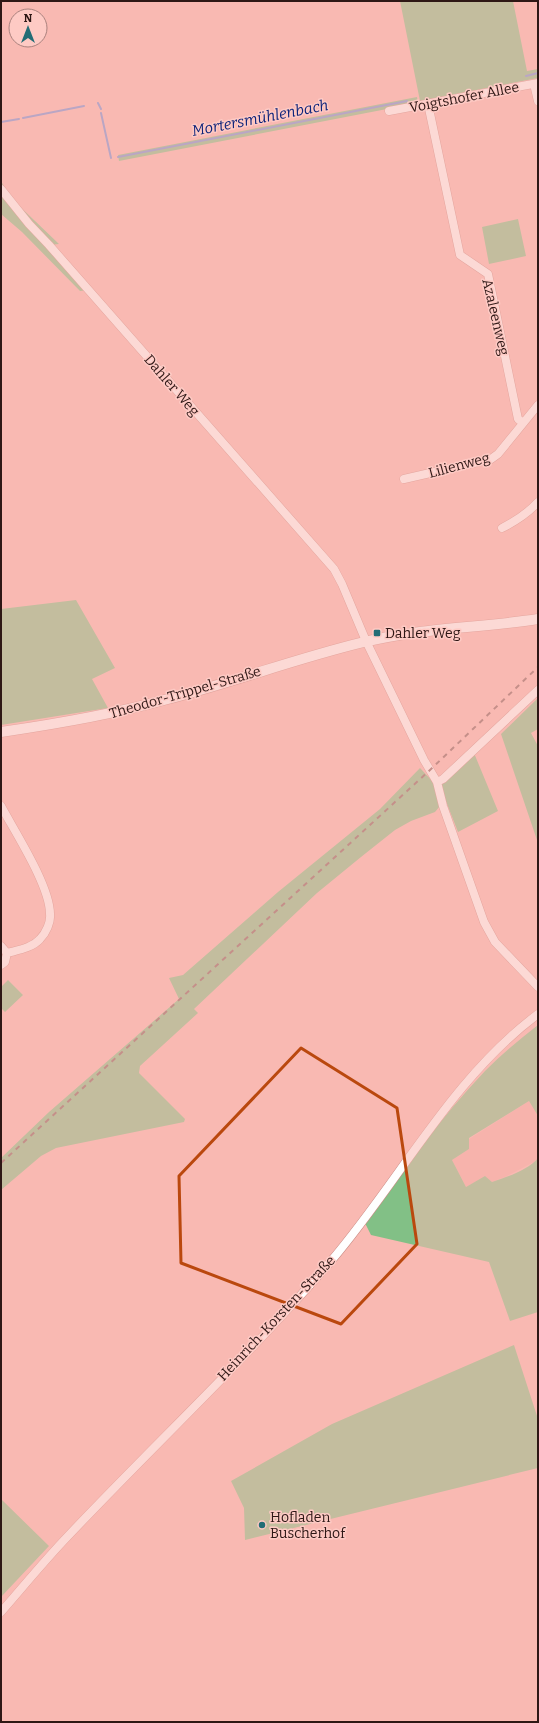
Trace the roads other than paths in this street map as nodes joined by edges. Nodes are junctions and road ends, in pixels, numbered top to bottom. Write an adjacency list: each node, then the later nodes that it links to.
1 (536, 83): 2 (street); 3 (street, Voigtshofer Allee)
2 (538, 101)
3 (428, 104): 4 (street, Voigtshofer Allee); 7 (street, Azaleenweg)
4 (389, 111)
5 (1, 189): 12 (street, Dahler Weg)
6 (538, 405): 7 (street, Lilienweg)
7 (522, 422): 8 (street, Lilienweg)
8 (404, 479)
9 (538, 502): 10 (street)
10 (502, 528)
11 (538, 618): 12 (main road, Theodor-Trippel-Straße)
12 (366, 641): 14 (main road, Theodor-Trippel-Straße); 15 (street, Dahler Weg)
13 (538, 690): 15 (street)
14 (1, 732)
15 (437, 782): 20 (street, Dahler Weg)
16 (1, 806): 18 (street)
17 (1, 946): 18 (street)
18 (7, 953): 19 (street)
19 (1, 965)
20 (538, 987)
21 (538, 1014): 22 (street, Heinrich-Korsten-Straße)
22 (1, 1612)

